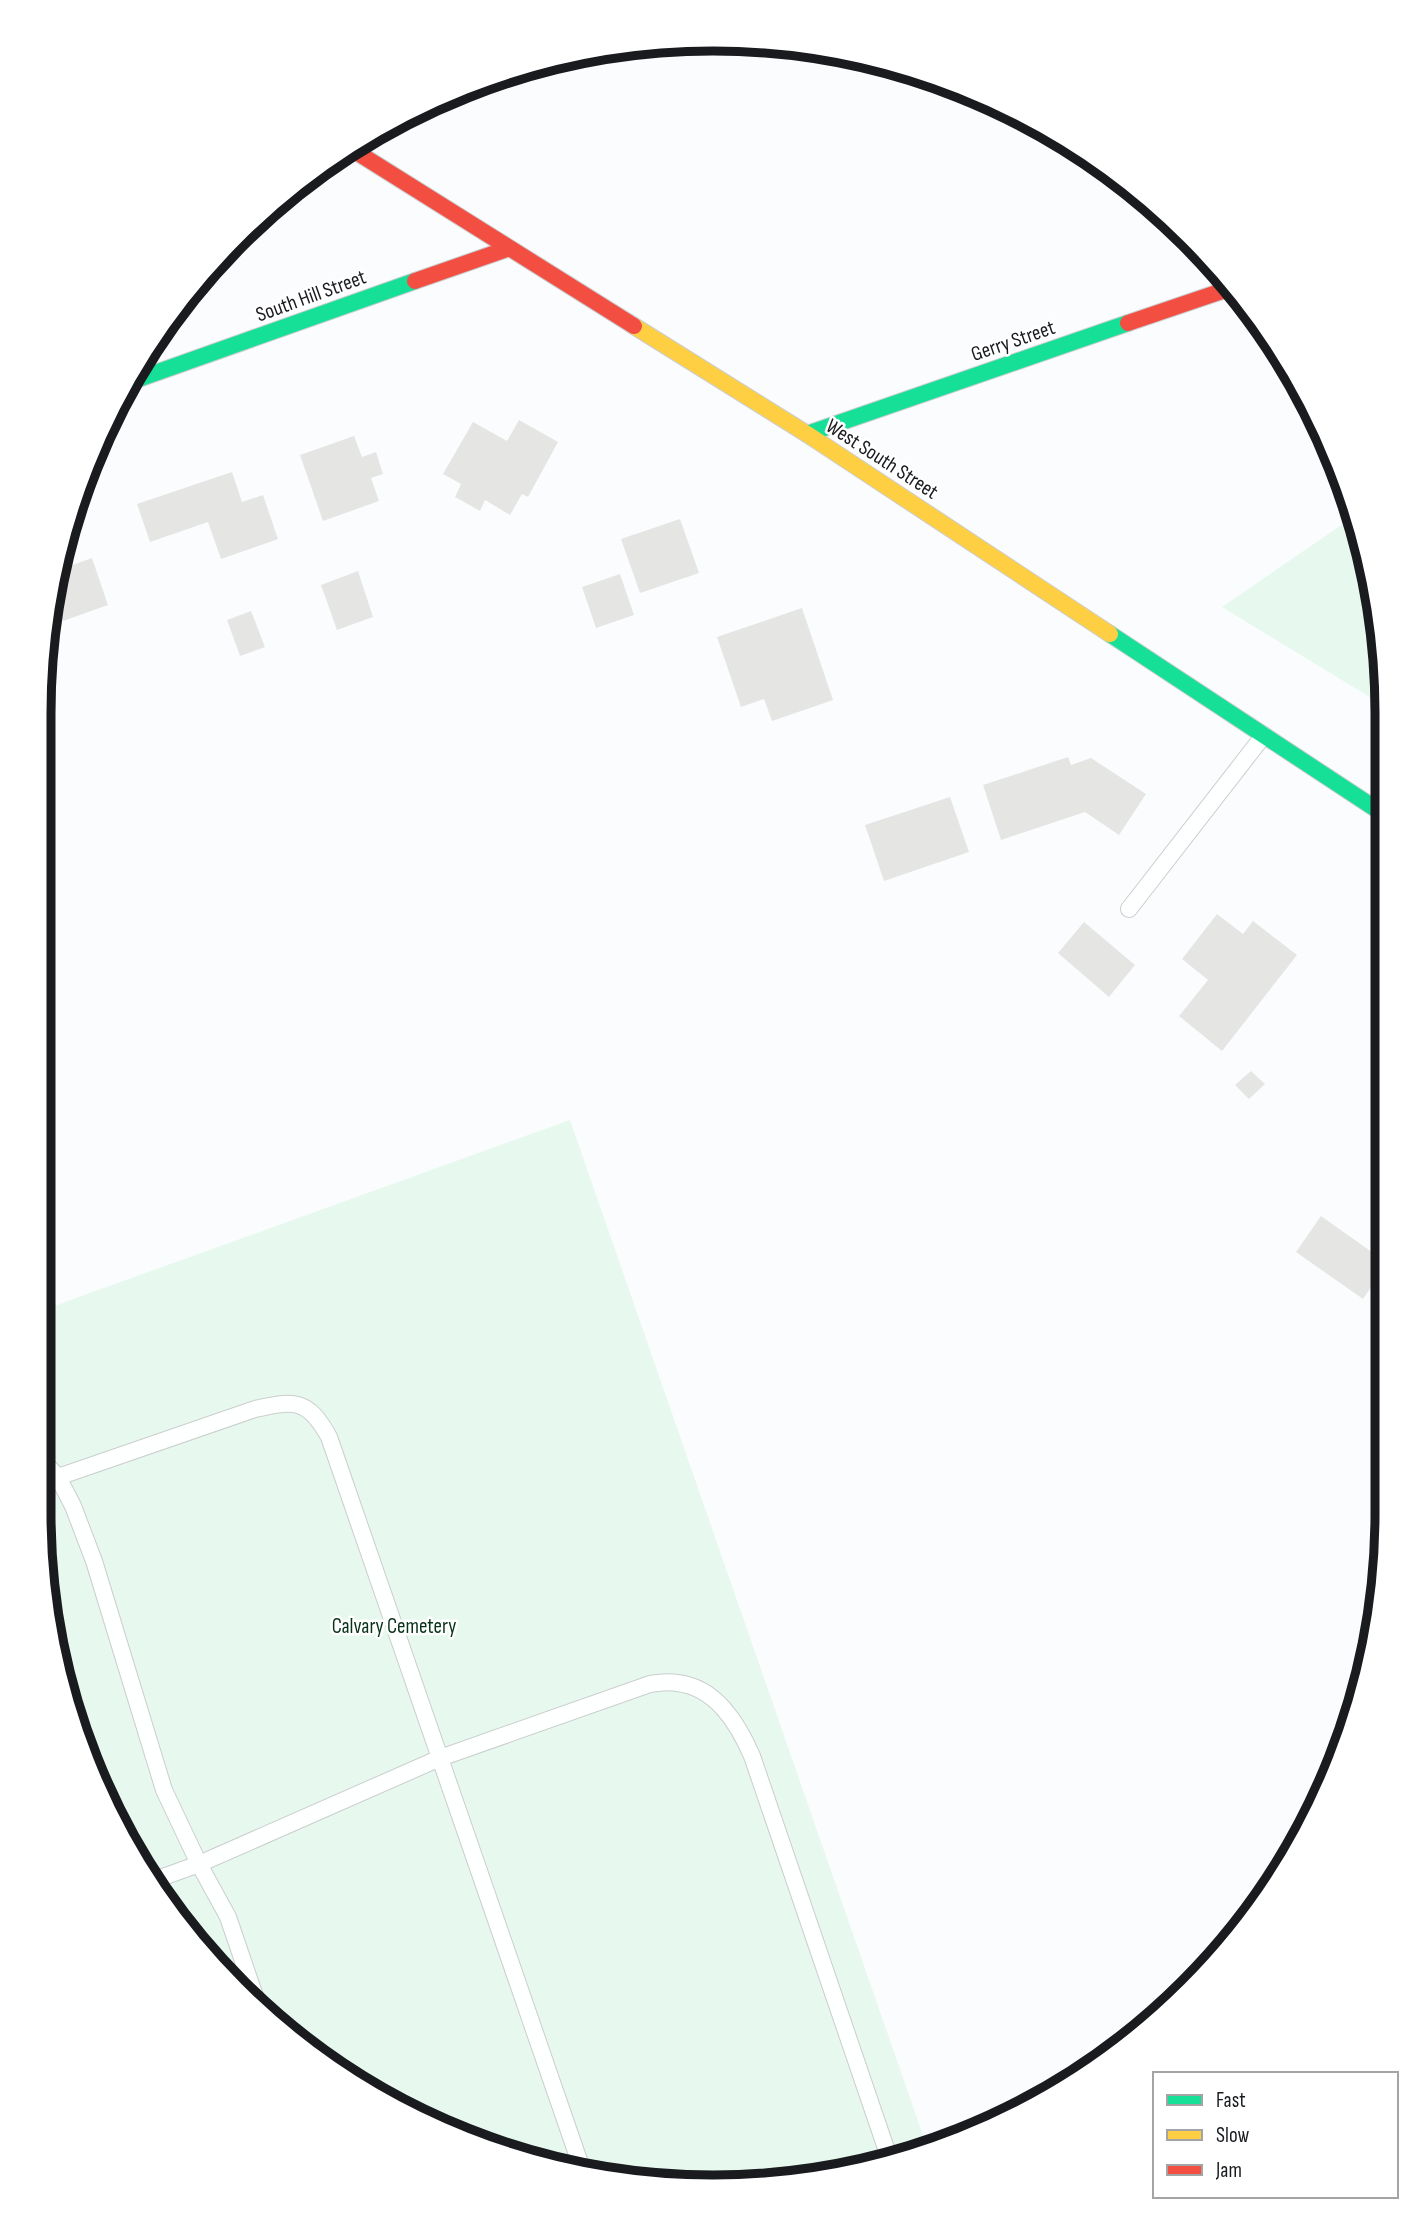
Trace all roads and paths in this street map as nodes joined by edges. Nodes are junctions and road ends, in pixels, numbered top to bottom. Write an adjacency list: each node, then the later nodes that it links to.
1 (359, 154): 2 (street, West South Street)
2 (507, 248): 4 (street, South Hill Street); 5 (street, West South Street)
3 (1223, 291): 5 (street, Gerry Street)
4 (142, 378)
5 (807, 434): 6 (street, West South Street)
6 (1264, 735): 7 (street, West South Street); 8 (lane)
7 (1375, 808)
8 (1129, 909)
9 (51, 1470): 10 (lane)
10 (58, 1477): 11 (lane); 12 (lane)
11 (440, 1758): 12 (lane); 15 (lane); 16 (lane)
12 (199, 1864): 13 (lane); 14 (lane)
13 (160, 1878)
14 (252, 1988)
15 (887, 2152)
16 (580, 2162)

